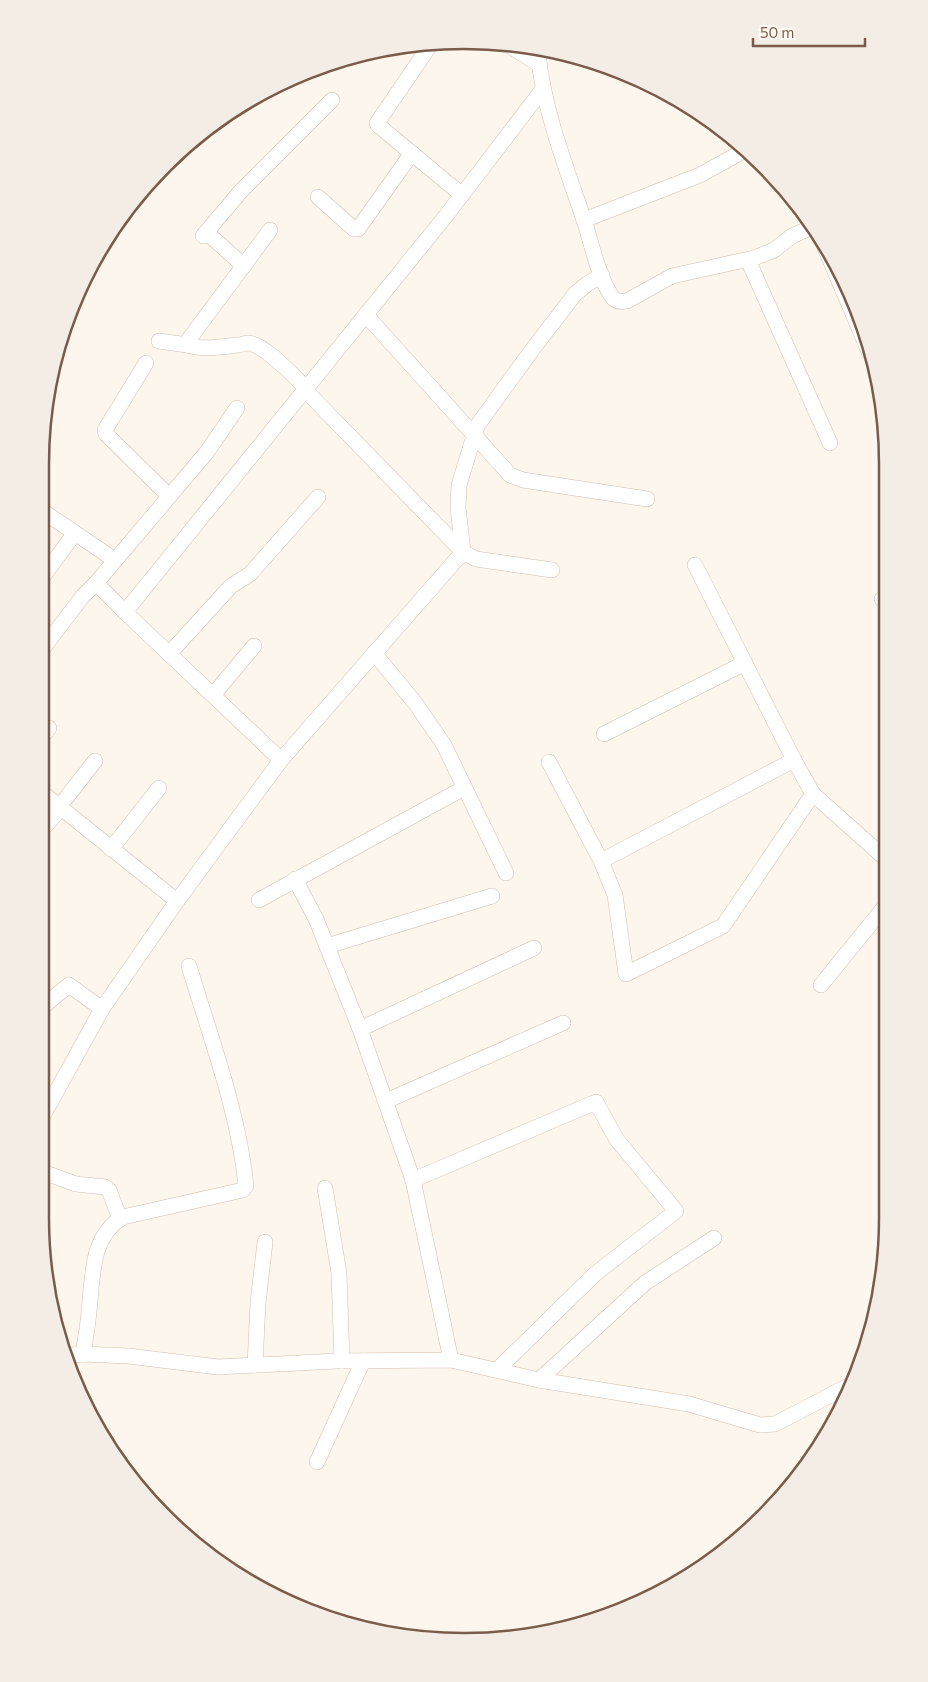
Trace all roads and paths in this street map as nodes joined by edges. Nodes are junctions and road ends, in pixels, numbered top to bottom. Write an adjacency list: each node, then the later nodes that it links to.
1 (427, 51): 5 (street)
2 (540, 56): 3 (street)
3 (543, 89): 7 (street); 9 (street)
4 (332, 100): 13 (street)
5 (412, 153): 7 (street); 8 (street)
6 (739, 153): 9 (street)
7 (462, 195): 15 (street)
8 (318, 196)
9 (584, 220): 14 (street)
10 (806, 229): 12 (street)
11 (270, 230): 13 (street)
12 (748, 260): 14 (street); 22 (street)
13 (244, 266): 17 (street)
14 (602, 275): 21 (street)
15 (366, 315): 19 (street); 21 (street)
16 (159, 341): 17 (street)
17 (187, 345): 19 (street)
18 (146, 363): 23 (street)
19 (305, 389): 28 (street); 34 (street)
20 (237, 408): 23 (street)
21 (474, 435): 25 (street); 28 (street)
22 (830, 443)
23 (169, 496): 29 (street)
24 (318, 497): 38 (street)
25 (647, 499)
26 (49, 516): 27 (street)
27 (75, 533): 29 (street); 31 (street)
28 (463, 552): 32 (street); 37 (street)
29 (115, 560): 33 (street)
30 (695, 566): 39 (street)
31 (49, 568)
32 (552, 570)
33 (96, 583): 34 (street); 35 (street)
34 (125, 612): 38 (street)
35 (49, 640)
36 (254, 646): 40 (street)
37 (374, 653): 42 (street); 47 (street)
38 (169, 654): 40 (street)
39 (745, 663): 41 (street); 43 (street)
40 (213, 695): 42 (street)
41 (604, 734)
42 (281, 760): 59 (street)
43 (794, 760): 48 (street); 54 (street)
44 (95, 761): 50 (street)
45 (549, 762): 54 (street)
46 (159, 788): 52 (street)
47 (464, 788): 55 (street); 56 (street)
48 (813, 794): 53 (street); 54 (street)
49 (49, 798): 50 (street)
50 (60, 807): 51 (street); 52 (street)
51 (49, 821)
52 (111, 849): 59 (street)
53 (879, 853)
54 (601, 861)
55 (506, 873)
56 (295, 879): 58 (street); 61 (street)
57 (492, 896): 61 (street)
58 (259, 900)
59 (177, 901): 66 (street)
60 (879, 914): 64 (street)
61 (327, 946): 68 (street)
62 (534, 948): 68 (street)
63 (189, 966): 74 (street)
64 (821, 985)
65 (49, 1002): 66 (street)
66 (102, 1010): 70 (street)
67 (563, 1023): 69 (street)
68 (360, 1029): 69 (street)
69 (386, 1102): 72 (street)
70 (49, 1105)
71 (49, 1174): 74 (street)
72 (413, 1180): 79 (street); 83 (street)
73 (325, 1188): 80 (street)
74 (120, 1219): 77 (street)
75 (714, 1238): 84 (street)
76 (266, 1242): 82 (street)
77 (82, 1354): 78 (street); 82 (street)
78 (72, 1355)
79 (451, 1360): 81 (street); 83 (street)
80 (342, 1361): 81 (street); 82 (street)
81 (363, 1361): 86 (street)
82 (255, 1365)
83 (497, 1370): 84 (street)
84 (540, 1380): 85 (street)
85 (842, 1389)
86 (317, 1462)

